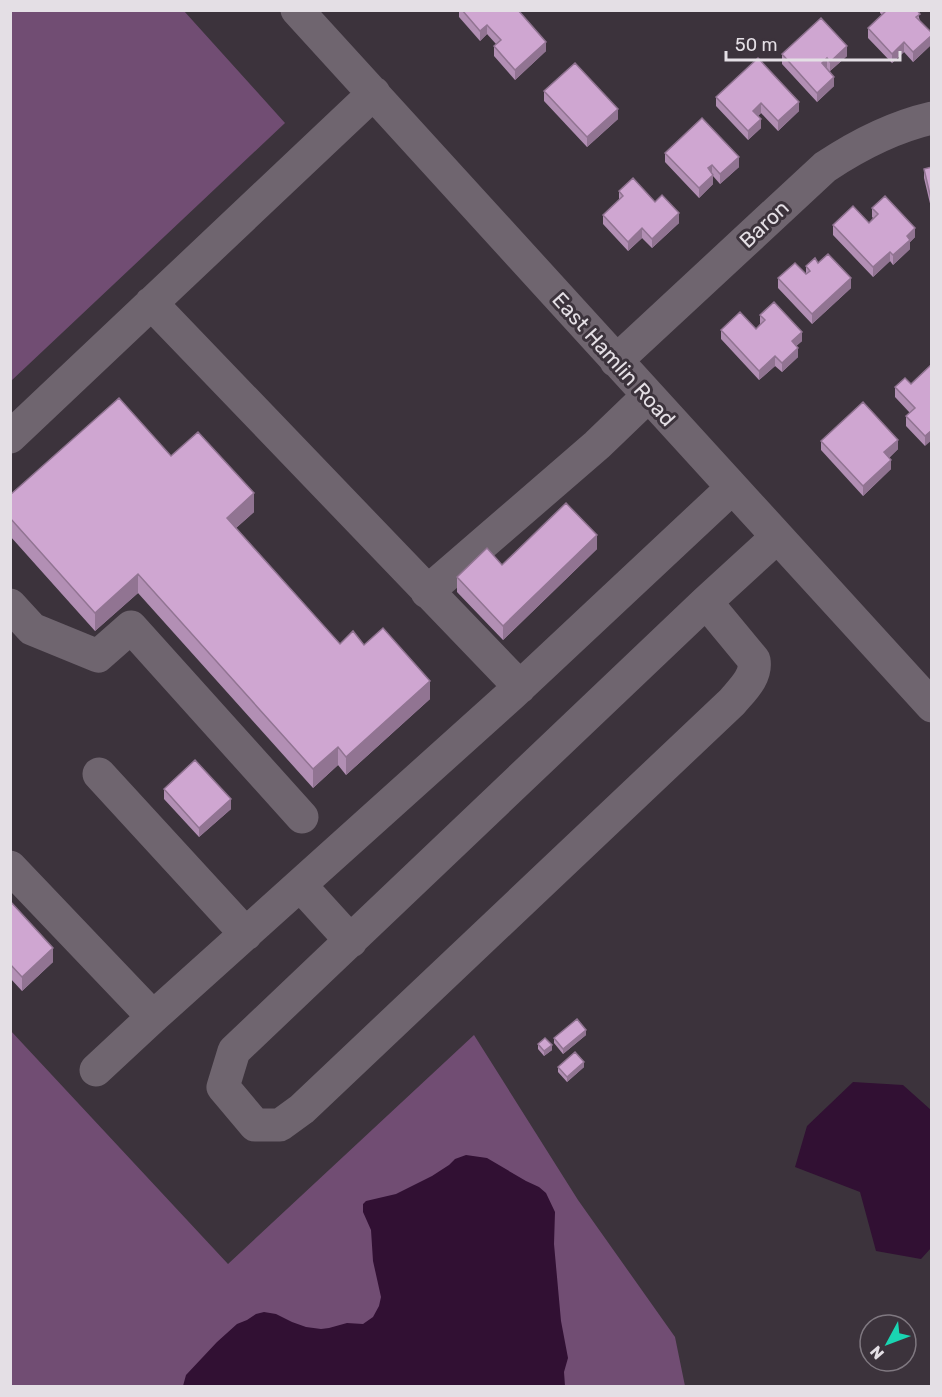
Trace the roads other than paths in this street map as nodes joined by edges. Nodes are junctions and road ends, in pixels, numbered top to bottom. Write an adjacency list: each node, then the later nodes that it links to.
1 (297, 10): 2 (street, East Hamlin Road)
2 (374, 93): 4 (street); 5 (street, East Hamlin Road)
3 (932, 118): 5 (street, Baron)
4 (151, 303): 7 (street); 10 (street)
5 (616, 361): 6 (street, East Hamlin Road)
6 (648, 396): 8 (street, East Hamlin Road); 10 (street)
7 (10, 437)
8 (732, 488): 9 (street, East Hamlin Road); 13 (street)
9 (777, 537): 11 (street); 14 (street, East Hamlin Road)
10 (428, 592): 13 (street)
11 (706, 602): 20 (street); 20 (street)
12 (10, 605): 16 (street)
13 (520, 687): 18 (street)
14 (932, 705)
15 (99, 774): 19 (street)
16 (302, 817)
17 (10, 867): 21 (street)
18 (300, 885): 19 (street); 20 (street)
19 (246, 934): 21 (street)
20 (351, 941)
21 (153, 1017): 22 (street)
22 (96, 1070)

